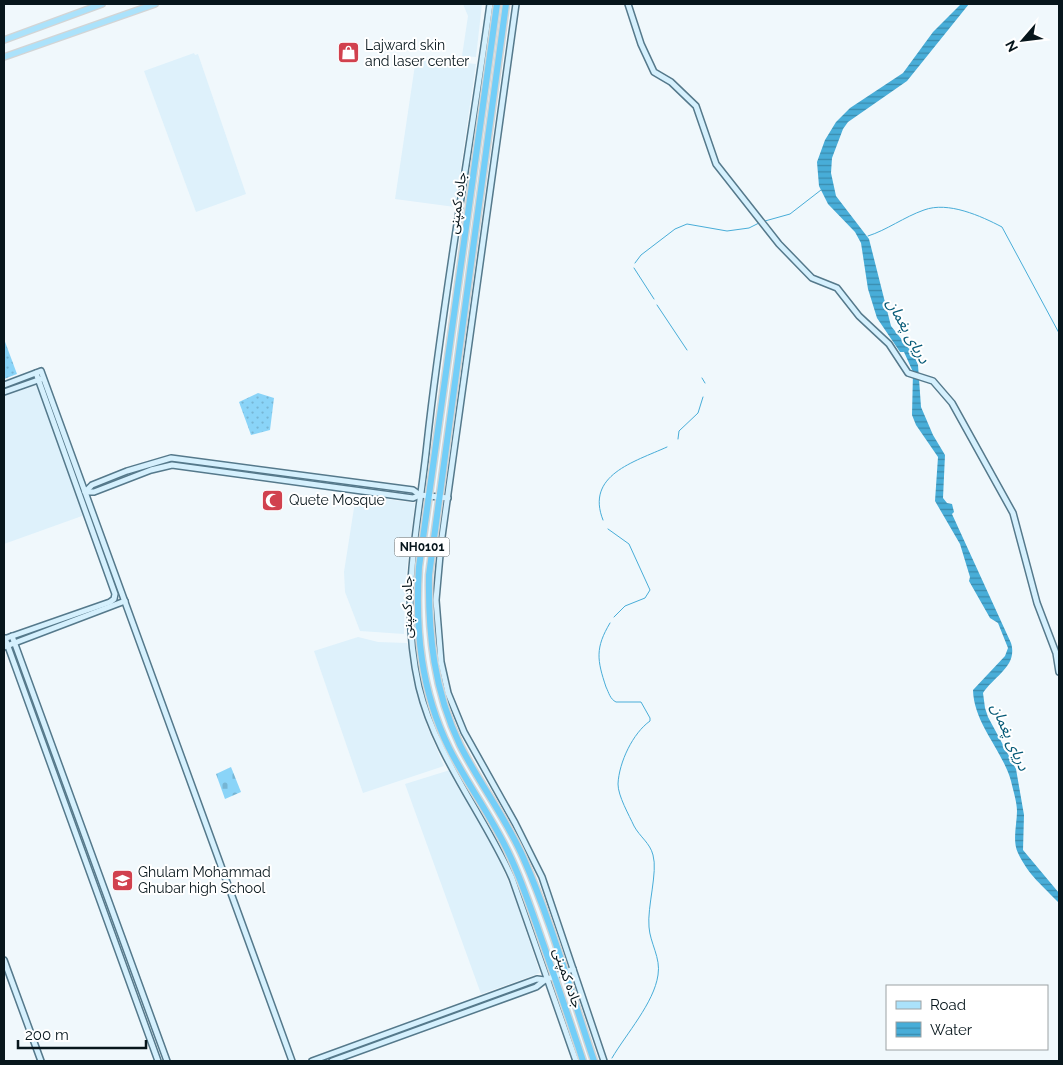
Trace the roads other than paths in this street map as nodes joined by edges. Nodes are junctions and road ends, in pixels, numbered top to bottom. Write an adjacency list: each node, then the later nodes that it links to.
1 (102, 4): 8 (main road)
2 (155, 4): 9 (main road)
3 (490, 4): 15 (street)
4 (497, 4): 16 (highway, جاده کمپنی / NH0101)
5 (506, 4): 17 (highway, جاده کمپنی / NH0101)
6 (516, 4): 18 (street)
7 (628, 4): 28 (street)
8 (4, 40)
9 (4, 57)
10 (41, 379): 11 (street); 12 (street); 13 (street)
11 (4, 385)
12 (4, 392)
13 (64, 444): 14 (street); 20 (street)
14 (85, 492): 15 (street); 19 (street)
15 (420, 494): 16 (street); 27 (street)
16 (429, 496): 17 (street); 26 (highway, جاده کمپنی / NH0101)
17 (441, 497): 18 (street); 36 (highway, جاده کمپنی / NH0101)
18 (448, 498): 35 (street)
19 (99, 528): 20 (street); 21 (street)
20 (92, 531): 22 (street)
21 (125, 601): 24 (street); 45 (street)
22 (12, 636): 23 (street); 24 (street)
23 (4, 639): 25 (street)
24 (14, 643): 25 (street); 30 (street)
25 (6, 646): 31 (street)
26 (420, 652): 27 (highway); 29 (highway, جاده کمپنی / NH0101)
27 (412, 654): 29 (street)
28 (1059, 672)
29 (428, 707): 37 (highway, جاده کمپنی / NH0101)
30 (73, 807): 31 (street); 32 (street)
31 (67, 809): 33 (street)
32 (104, 892): 33 (street); 44 (street)
33 (98, 895): 43 (street)
34 (4, 960): 42 (street)
35 (573, 969): 36 (street); 51 (street)
36 (564, 972): 37 (street); 50 (highway, جاده کمپنی / NH0101)
37 (549, 978): 38 (street); 39 (street); 48 (street); 49 (highway, جاده کمپنی / NH0101)
38 (421, 1022): 39 (street); 40 (street)
39 (424, 1028): 41 (street)
40 (350, 1048): 41 (street); 46 (street)
41 (353, 1054): 47 (street)
42 (41, 1061)
43 (158, 1061)
44 (167, 1061)
45 (292, 1061)
46 (312, 1061)
47 (332, 1061)
48 (576, 1061)
49 (583, 1061)
50 (594, 1061)
51 (604, 1061)

